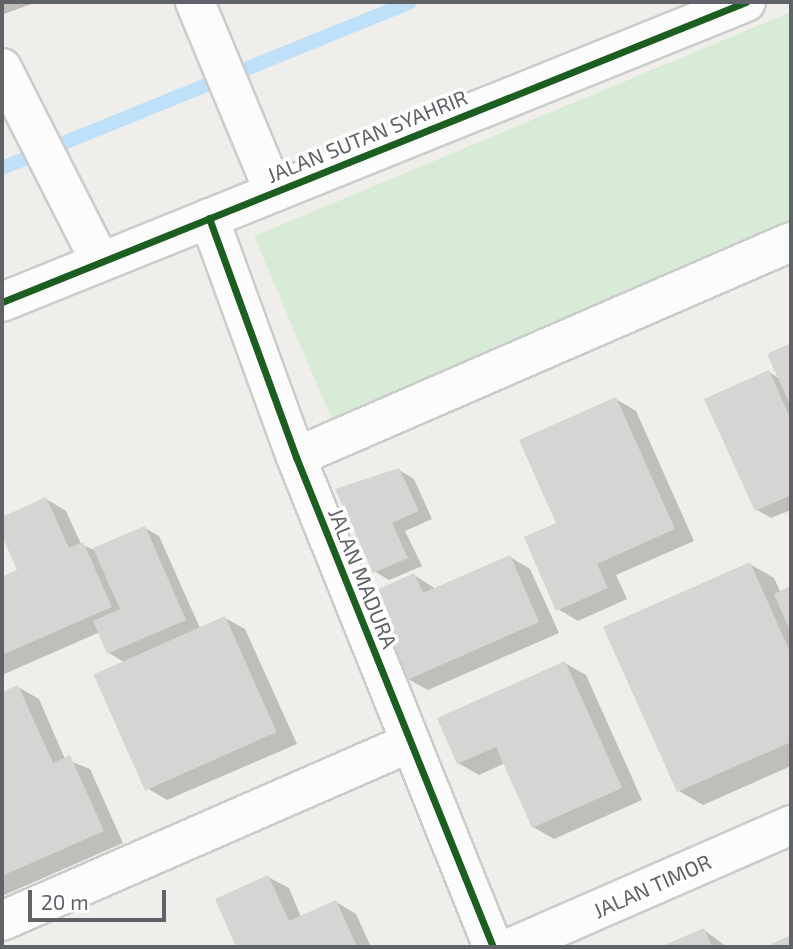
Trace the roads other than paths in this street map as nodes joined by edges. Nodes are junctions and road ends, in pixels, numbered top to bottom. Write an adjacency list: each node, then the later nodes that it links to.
1 (195, 2): 4 (street)
2 (746, 2): 4 (street, JALAN SUTAN SYAHRIR)
3 (2, 68): 7 (street)
4 (275, 192): 5 (street, JALAN SUTAN SYAHRIR)
5 (209, 218): 7 (street, JALAN SUTAN SYAHRIR); 9 (street, JALAN MADURA)
6 (791, 242): 9 (street)
7 (100, 261): 8 (street, JALAN SUTAN SYAHRIR)
8 (2, 302)
9 (296, 457): 10 (street, JALAN MADURA)
10 (409, 743): 12 (street); 13 (street, JALAN MADURA)
11 (791, 824): 14 (street, JALAN TIMOR)
12 (2, 922)
13 (493, 947)
14 (512, 947)

